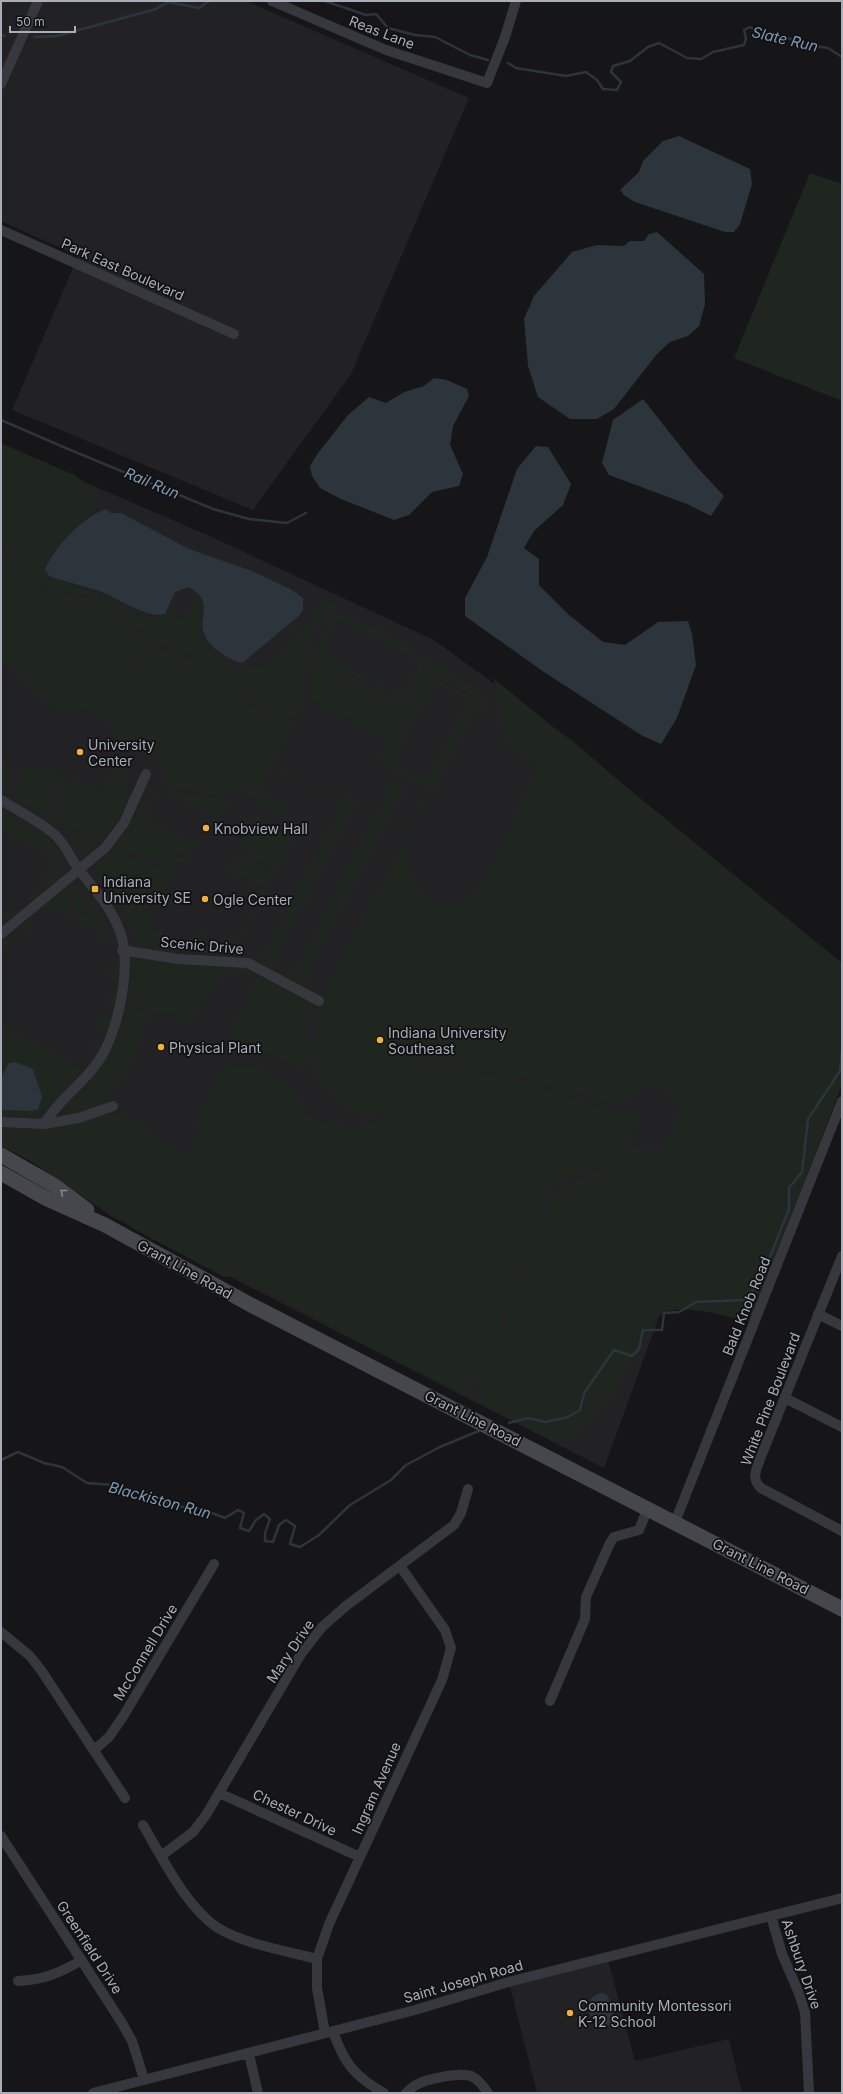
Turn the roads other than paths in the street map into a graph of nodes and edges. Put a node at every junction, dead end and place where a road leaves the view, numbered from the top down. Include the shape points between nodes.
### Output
1 (38, 1) edge
2 (272, 1) edge
3 (516, 1) edge
4 (1, 84) edge
5 (1, 230) edge
6 (234, 334) dead end
7 (146, 774) dead end
8 (1, 800) edge
9 (78, 870) junction
10 (1, 934) edge
11 (122, 950) junction
12 (319, 1001) dead end
13 (842, 1101) edge
14 (113, 1106) dead end
15 (1, 1122) edge
16 (44, 1124) junction
17 (1, 1155) edge
18 (1, 1173) edge
19 (105, 1225) junction
20 (842, 1256) edge
21 (818, 1314) junction
22 (842, 1326) edge
23 (785, 1398) junction
24 (842, 1427) edge
25 (468, 1489) dead end
26 (648, 1508) junction
27 (675, 1522) junction
28 (842, 1531) edge
29 (214, 1564) dead end
30 (400, 1566) junction
31 (842, 1608) edge
32 (1, 1632) edge
33 (550, 1701) dead end
34 (94, 1750) junction
35 (219, 1793) junction
36 (125, 1798) dead end
37 (143, 1825) dead end
38 (1, 1836) edge
39 (161, 1856) junction
40 (360, 1857) junction
41 (842, 1898) edge
42 (771, 1916) junction
43 (317, 1959) junction
44 (82, 1960) junction
45 (18, 1981) dead end
46 (329, 2032) junction
47 (249, 2054) junction
48 (144, 2079) junction
49 (107, 2091) edge
50 (93, 2093) edge
51 (258, 2093) edge
52 (384, 2093) edge
53 (406, 2093) edge
54 (488, 2093) edge
55 (809, 2093) edge

1 - 4 street
2 - 3 street, Reas Lane via 366,42 487,83
5 - 6 street, Park East Boulevard
7 - 9 street via 130,814 118,833 105,848
8 - 9 street via 53,833 69,851
9 - 10 street
9 - 11 street via 95,889 112,916 122,938
11 - 12 street, Scenic Drive via 178,959 248,963
11 - 16 street via 123,984 111,1036 98,1062 62,1100
13 - 27 street, Bald Knob Road
14 - 16 street via 79,1118
15 - 16 street
19 -> 17 main road, Grant Line Road via 55,1186
18 - 19 main road, Grant Line Road via 47,1199
19 - 26 main road, Grant Line Road via 258,1308
20 - 21 street, White Pine Boulevard
21 - 22 street
21 - 23 street, White Pine Boulevard
23 - 24 street
23 - 28 street, White Pine Boulevard via 755,1473 756,1484
25 - 30 street, Mary Drive via 461,1513 454,1525
26 - 27 main road, Grant Line Road
26 - 33 street via 639,1530 614,1537 610,1543 586,1597 585,1619
27 - 31 main road, Grant Line Road
29 - 34 street, McConnell Drive via 124,1716 109,1737
30 - 35 street, Mary Drive via 322,1627 301,1654
30 - 40 street, Ingram Avenue via 445,1630 451,1648 442,1680
32 - 34 street via 30,1656 42,1670
34 - 36 street
35 - 39 street, Mary Drive via 193,1832
35 - 40 street, Chester Drive
37 - 39 street
38 - 44 street, Greenfield Drive
39 - 43 street via 197,1908 217,1927 242,1939
40 - 43 street, Ingram Avenue via 328,1924
41 - 42 street, Saint Joseph Road
42 - 46 street, Saint Joseph Road via 512,1981
42 - 55 street, Ashbury Drive via 782,1954 805,2012
43 - 46 street, Ingram Avenue via 317,1988
44 - 45 street via 48,1978
44 - 48 street, Greenfield Drive via 132,2041
46 - 47 street, Saint Joseph Road
46 - 52 street, Ingram Avenue via 352,2069
47 - 48 street, Saint Joseph Road
47 - 51 street
48 - 49 street, Saint Joseph Road
49 - 50 street, Saint Joseph Road
53 - 54 street via 417,2085 435,2078 464,2075 473,2077

